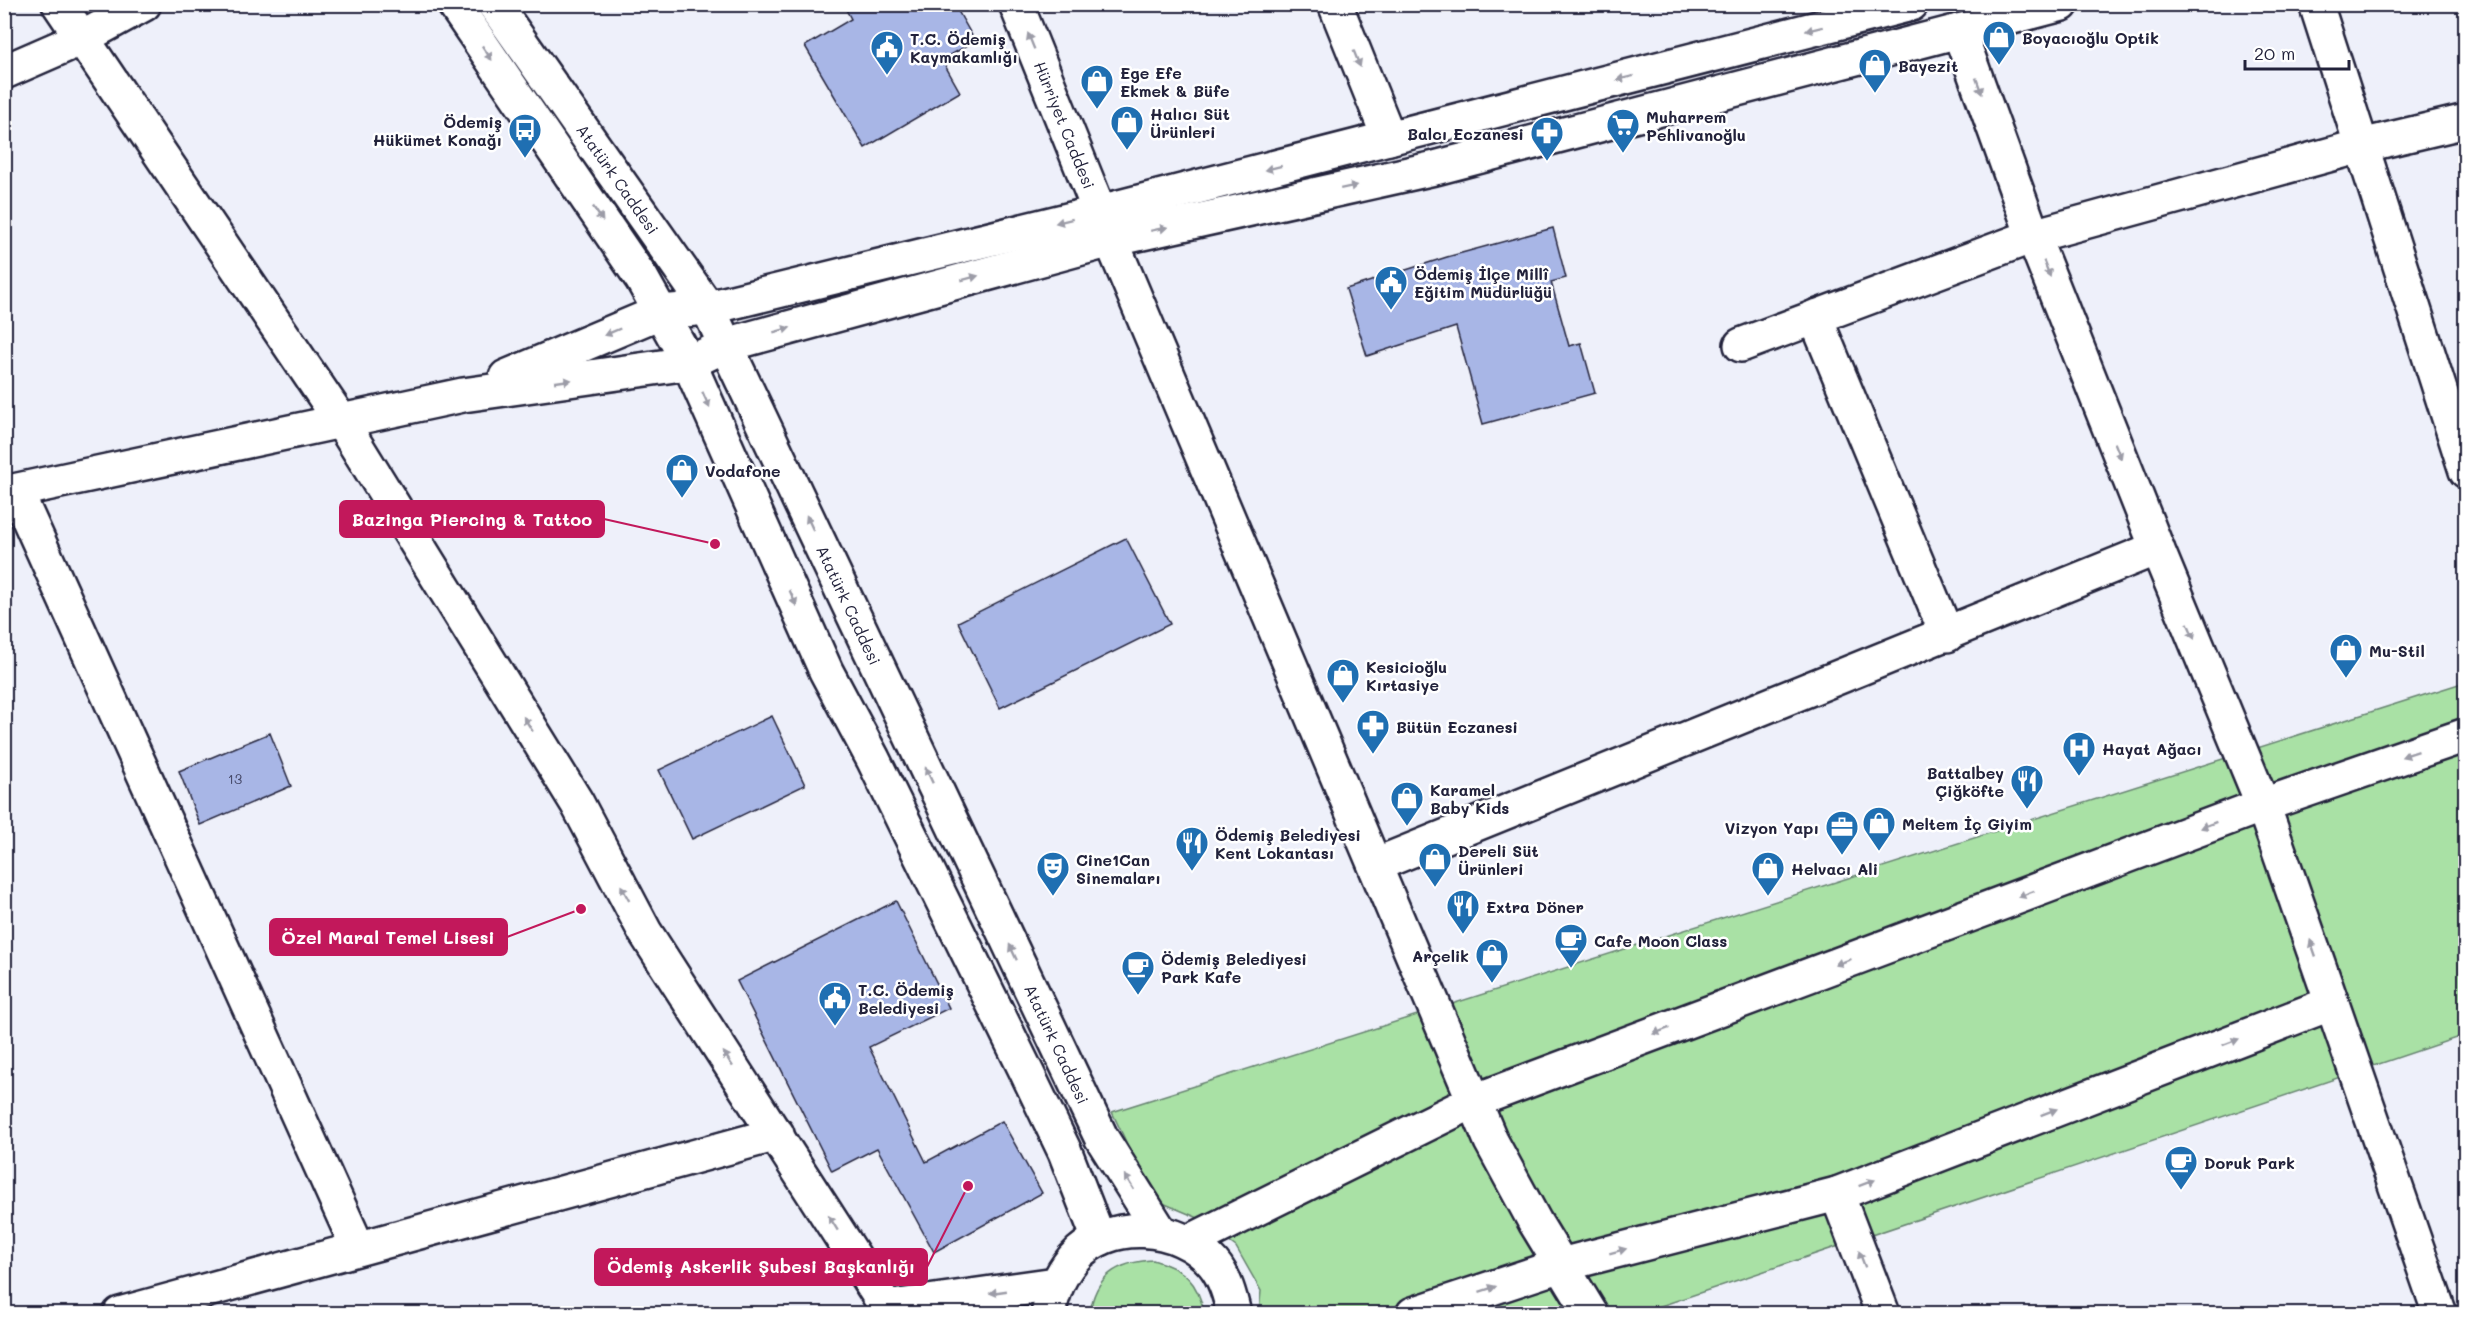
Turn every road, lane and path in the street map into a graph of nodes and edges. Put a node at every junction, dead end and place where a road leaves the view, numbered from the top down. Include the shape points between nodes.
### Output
1 (59, 4) edge
2 (144, 4) edge
3 (454, 4) edge
4 (495, 4) edge
5 (1016, 4) edge
6 (1335, 4) edge
7 (1911, 4) edge
8 (2062, 4) edge
9 (2316, 4) edge
10 (1959, 31) junction
11 (82, 38) junction
12 (4, 72) edge
13 (2466, 121) edge
14 (1389, 138) junction
15 (2361, 146) junction
16 (1106, 226) junction
17 (2033, 236) junction
18 (708, 308) junction
19 (660, 312) junction
20 (1815, 317) junction
21 (726, 345) junction
22 (1741, 345) dead end
23 (689, 363) junction
24 (463, 395) junction
25 (341, 421) junction
26 (2466, 471) edge
27 (10, 492) edge
28 (2157, 548) junction
29 (1947, 635) junction
30 (2466, 735) edge
31 (2263, 805) junction
32 (1375, 865) junction
33 (2332, 1003) junction
34 (1474, 1101) junction
35 (777, 1134) junction
36 (1837, 1194) junction
37 (1175, 1237) junction
38 (1099, 1239) junction
39 (358, 1248) junction
40 (1561, 1265) junction
41 (1052, 1299) edge
42 (894, 1312) edge
43 (120, 1314) edge
44 (1234, 1314) edge
45 (1413, 1314) edge
46 (1591, 1314) edge
47 (1882, 1314) edge
48 (2440, 1314) edge

1 - 11 street
2 - 11 street
3 -> 19 street via 642,279
4 - 18 street, Atatürk Caddesi
16 -> 5 street, Hürriyet Caddesi
6 -> 14 street
7 -> 14 street
8 - 10 street
9 - 15 street
16 -> 10 street via 1435,168
10 -> 17 street
11 - 12 street
11 - 25 street
13 - 15 street
14 -> 16 street
15 - 17 street
15 - 26 street
16 -> 18 street
21 -> 16 street
16 - 32 street, Hürriyet Caddesi
17 - 20 street
17 -> 28 street
18 - 19 street
18 - 21 street, Atatürk Caddesi
19 - 23 street
19 -> 24 street
20 - 22 street
20 - 29 street
21 - 23 street
37 -> 21 street, Atatürk Caddesi via 1101,1137
24 -> 23 street
23 -> 38 street via 826,671 1028,1073
24 - 25 street
25 - 27 street
35 -> 25 street via 645,932 577,803
27 - 39 street
28 - 29 street
28 -> 31 street
29 - 32 street
30 -> 31 street
33 -> 31 street
31 -> 34 street
32 - 34 street, Hürriyet Caddesi
36 -> 33 street
33 - 48 street
34 - 37 street
34 - 40 street, Hürriyet Caddesi via 1491,1141
35 - 39 street
42 -> 35 street
40 -> 36 street
47 -> 36 street
37 - 38 street via 1129,1230
37 - 44 street, Atatürk Caddesi via 1213,1263 1229,1290
38 - 41 street via 1074,1258
39 - 43 street
45 -> 40 street
40 - 46 street, Hürriyet Caddesi
41 -> 42 street

